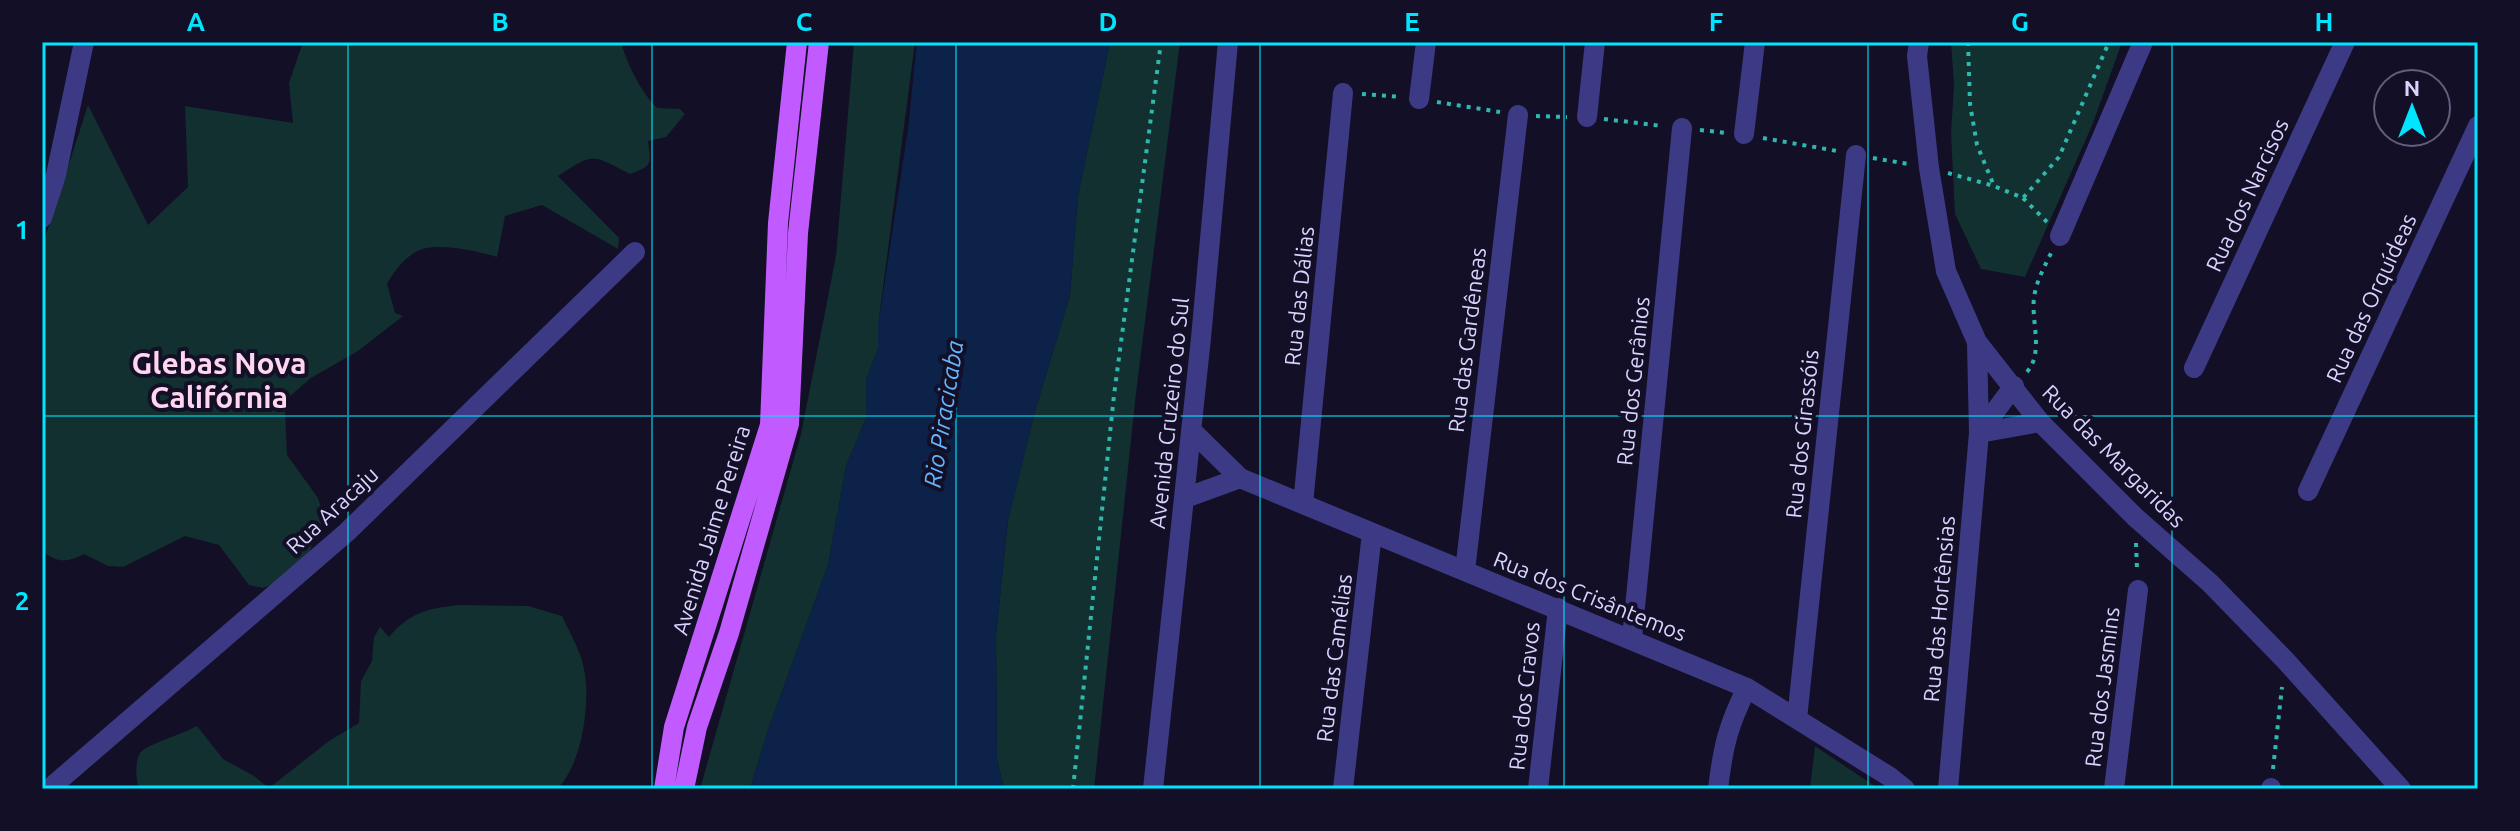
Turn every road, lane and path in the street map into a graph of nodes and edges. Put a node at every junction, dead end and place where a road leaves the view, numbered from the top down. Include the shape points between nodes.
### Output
1 (84, 42) edge
2 (797, 42) edge
3 (819, 42) edge
4 (1161, 42) edge
5 (1228, 42) edge
6 (1426, 42) edge
7 (1595, 42) edge
8 (1755, 42) edge
9 (1919, 42) edge
10 (1968, 42) edge
11 (2109, 42) edge
12 (2143, 42) edge
13 (2345, 42) edge
14 (1343, 93) dead end
15 (1419, 99) dead end
16 (1518, 115) dead end
17 (1587, 117) dead end
18 (2478, 126) edge
19 (1682, 128) dead end
20 (1744, 134) dead end
21 (42, 152) edge
22 (1856, 155) dead end
23 (56, 175) junction
24 (2023, 198) junction
25 (42, 218) edge
26 (2060, 236) junction
27 (635, 252) dead end
28 (1977, 342) junction
29 (2194, 368) dead end
30 (2014, 386) junction
31 (2040, 422) junction
32 (1192, 431) junction
33 (1979, 433) junction
34 (1240, 478) junction
35 (2308, 491) dead end
36 (1185, 498) junction
37 (1303, 504) junction
38 (2135, 517) junction
39 (1372, 533) junction
40 (1465, 571) junction
41 (2138, 590) joint
42 (1558, 608) junction
43 (1632, 638) junction
44 (2285, 660) junction
45 (1747, 688) junction
46 (1797, 719) junction
47 (2271, 788) edge
48 (49, 789) edge
49 (664, 789) edge
50 (684, 789) edge
51 (1073, 789) edge
52 (1153, 789) edge
53 (1343, 789) edge
54 (1538, 789) edge
55 (1718, 789) edge
56 (1905, 789) edge
57 (1948, 789) edge
58 (2114, 789) edge
59 (2401, 789) edge

1 - 23 street
2 - 49 main road, Avenida Jaime Pereira via 778,223 770,425 674,727
3 - 50 main road, Avenida Jaime Pereira via 798,233 789,424 697,727
4 - 51 path via 1114,395
5 - 32 street, Avenida Cruzeiro do Sul
6 - 15 street
7 - 17 street
8 - 20 street
9 - 28 street, Rua das Margaridas via 1929,168 1946,271
10 - 24 path via 1977,145 1994,186
11 - 24 path via 2059,157
12 - 26 street
13 - 29 street, Rua dos Narcisos
14 - 37 street, Rua das Dálias
16 - 40 street, Rua das Gardêneas
18 - 35 street, Rua das Orquídeas
19 - 43 street, Rua dos Gerânios
21 - 23 street
22 - 46 street, Rua dos Girassóis
23 - 25 street
24 - 26 path
26 - 30 path via 2034,297 2033,365
27 - 48 street, Rua Aracaju via 347,532
28 - 30 street, Rua das Margaridas
28 - 33 street, Rua das Hortênsias
30 - 31 street, Rua das Margaridas
30 - 33 street
31 - 33 street
31 - 38 street, Rua das Margaridas
32 - 34 street, Rua dos Crisântemos
32 - 36 street, Avenida Cruzeiro do Sul
33 - 57 street, Rua das Hortênsias
34 - 36 street
34 - 37 street, Rua dos Crisântemos
36 - 52 street, Avenida Cruzeiro do Sul
37 - 39 street, Rua dos Crisântemos
38 - 41 path
38 - 44 street, Rua das Margaridas
39 - 40 street, Rua dos Crisântemos
39 - 53 street, Rua das Camélias
40 - 42 street, Rua dos Crisântemos
41 - 58 street, Rua dos Jasmins
42 - 43 street, Rua dos Crisântemos
42 - 54 street, Rua dos Cravos
43 - 45 street, Rua dos Crisântemos
44 - 47 path
44 - 59 street, Rua das Margaridas
45 - 46 street, Rua dos Crisântemos
45 - 55 street via 1724,740
46 - 56 street, Rua dos Crisântemos

